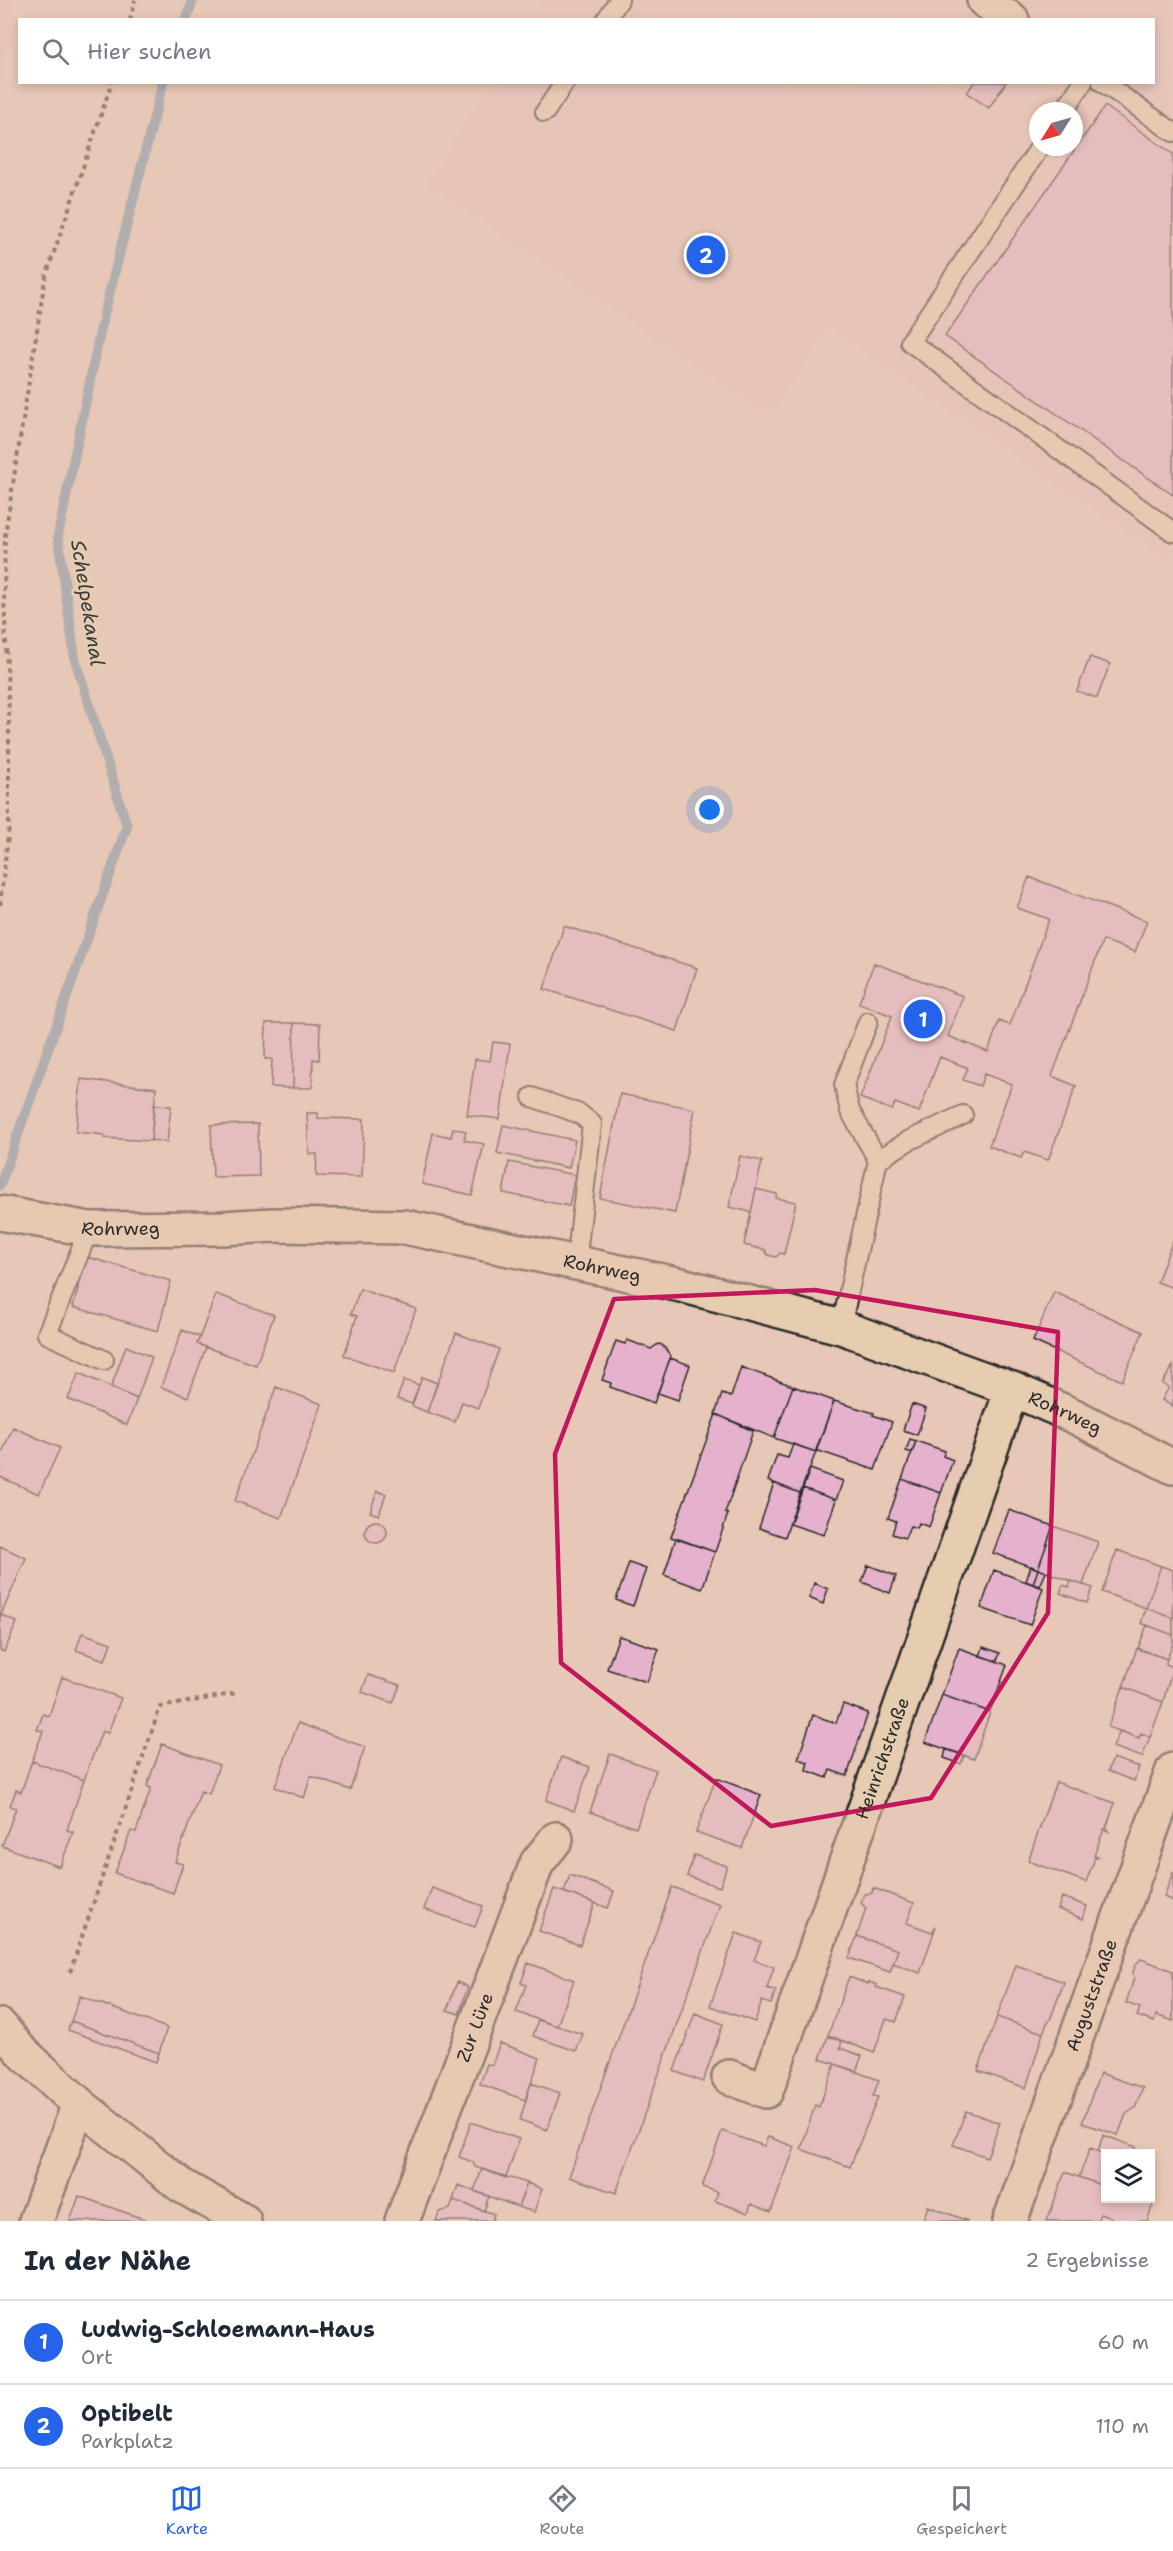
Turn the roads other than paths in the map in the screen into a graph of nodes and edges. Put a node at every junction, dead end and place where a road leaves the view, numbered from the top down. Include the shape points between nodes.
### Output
1 (619, 0) edge
2 (984, 0) edge
3 (607, 18) edge
4 (1009, 18) edge
5 (563, 84) edge
6 (1082, 84) edge
7 (1105, 84) edge
8 (1070, 102) edge
9 (545, 112) dead end
10 (1173, 132) edge
11 (1034, 156) edge
12 (1173, 532) edge
13 (868, 1022) dead end
14 (532, 1097) dead end
15 (963, 1115) dead end
16 (878, 1160) junction
17 (3, 1213) edge
18 (89, 1229) junction
19 (576, 1264) junction
20 (841, 1328) junction
21 (104, 1360) dead end
22 (1012, 1389) junction
23 (1173, 1467) edge
24 (1173, 1770) edge
25 (556, 1839) dead end
26 (0, 2026) edge
27 (729, 2077) dead end
28 (79, 2104) junction
29 (36, 2221) edge
30 (244, 2221) edge
31 (402, 2221) edge
32 (1010, 2221) edge

1 - 3 lane
2 - 4 street
5 - 9 lane
6 - 8 lane
7 - 10 lane
11 - 12 lane via 910,342
13 - 16 lane via 844,1085 850,1111
14 - 19 lane via 580,1114 592,1124
15 - 16 lane
16 - 20 lane
17 - 18 street, Rohrweg
18 - 19 street, Rohrweg via 405,1227
18 - 21 lane via 46,1334
19 - 20 street, Rohrweg via 681,1285
20 - 22 street, Rohrweg
22 - 23 street, Rohrweg
22 - 27 street, Heinrichstraße via 765,2091
24 - 32 street, Auguststraße
25 - 31 street, Zur Lüre via 537,1863
26 - 28 street
28 - 29 street
28 - 30 street via 182,2186

